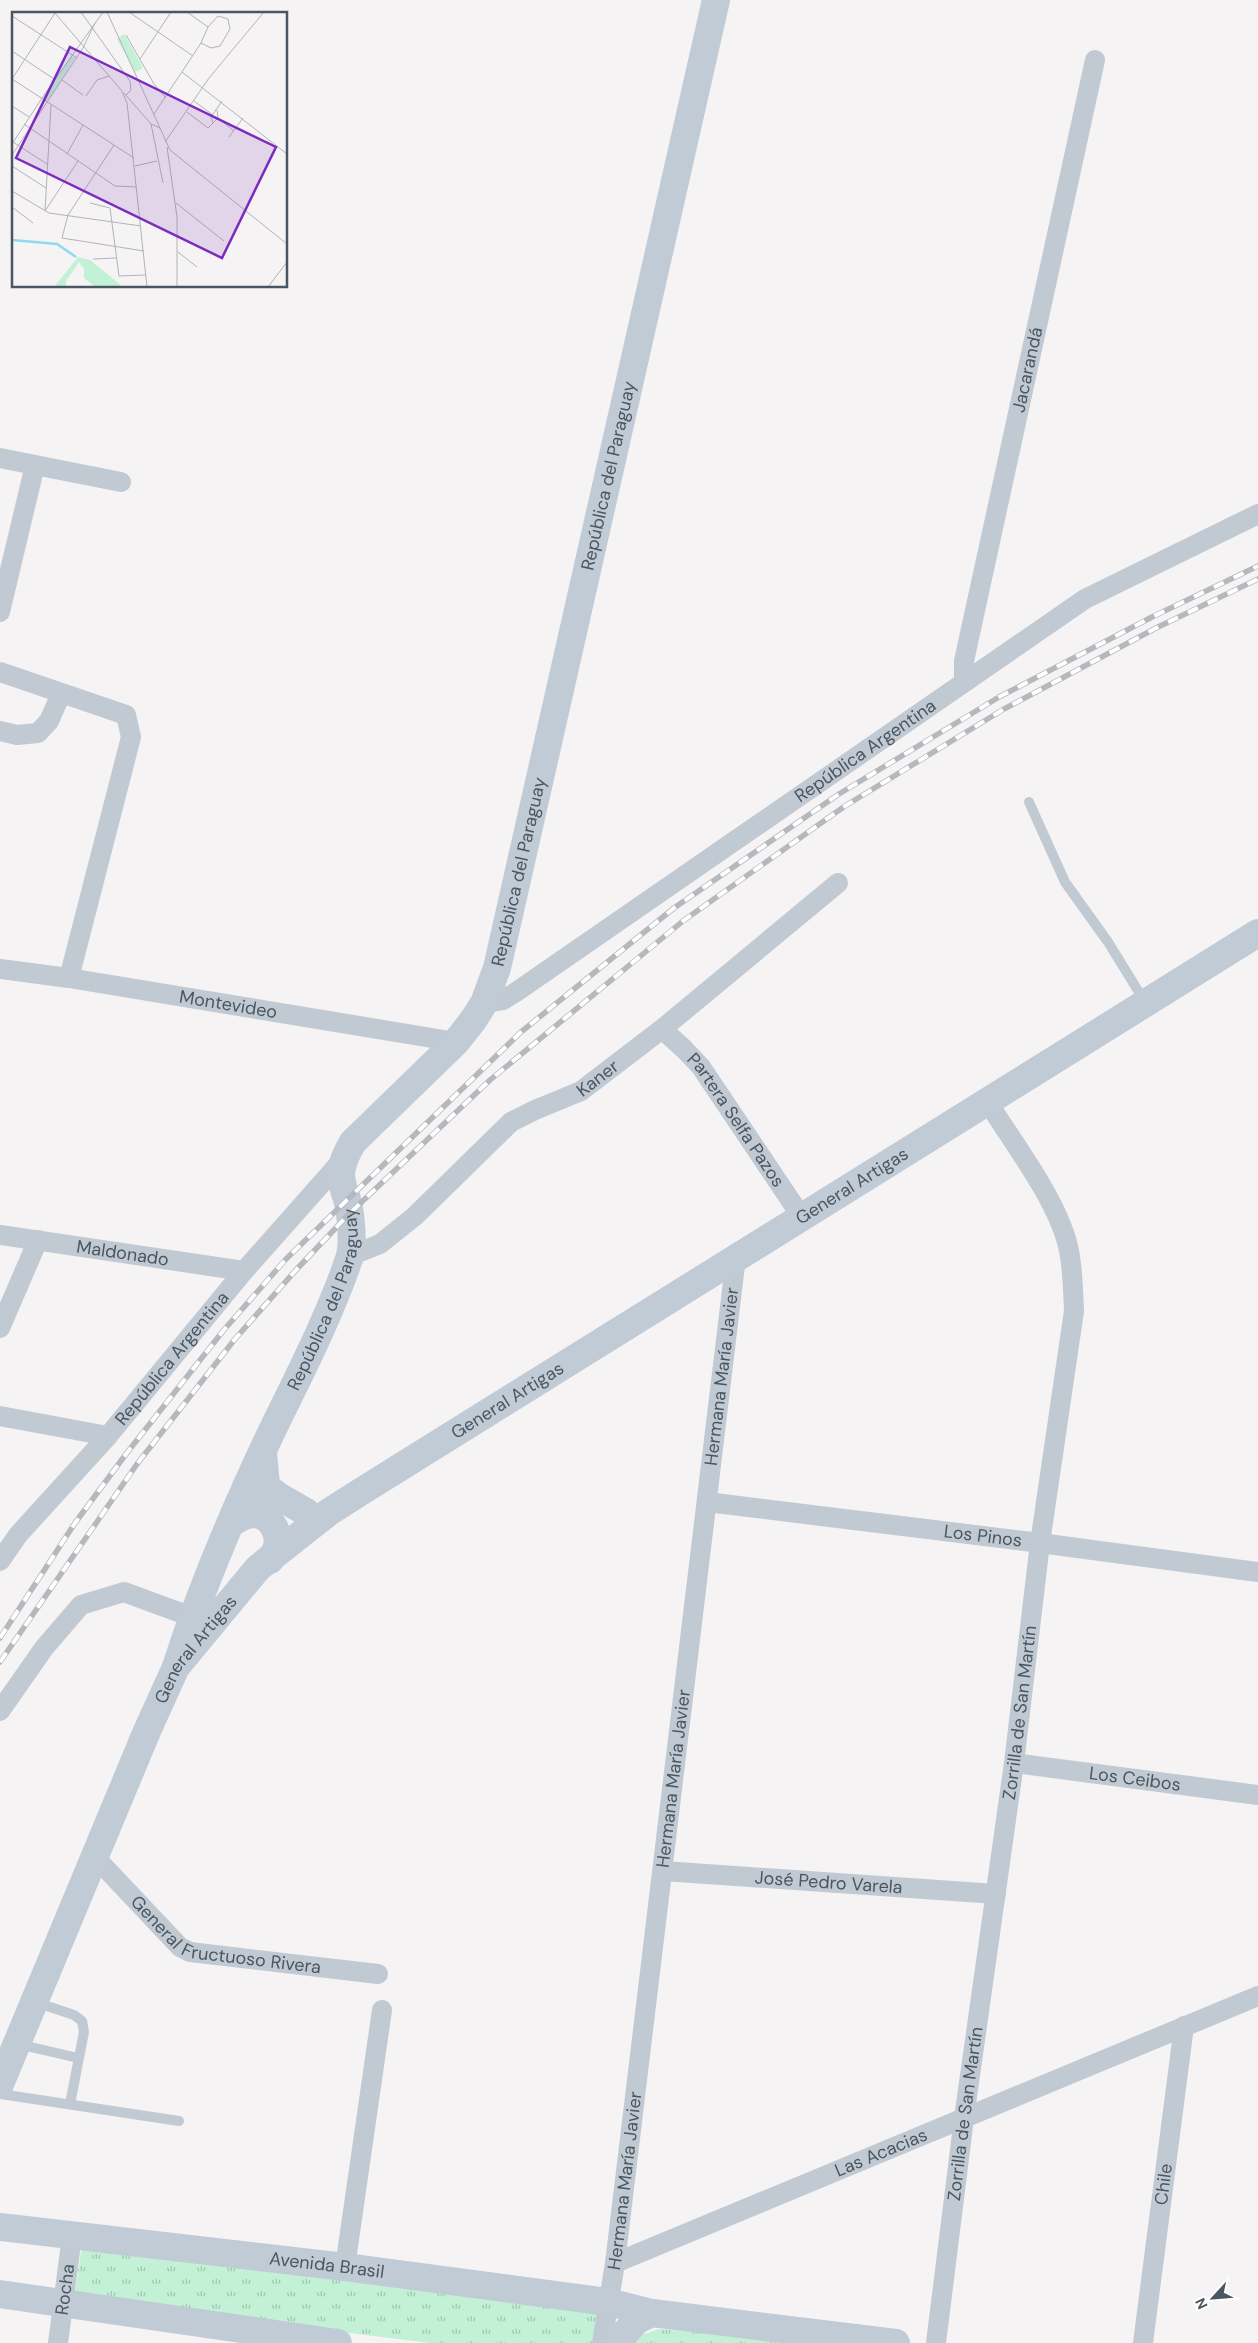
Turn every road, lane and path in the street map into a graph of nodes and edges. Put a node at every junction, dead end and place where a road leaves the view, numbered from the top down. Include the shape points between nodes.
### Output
1 (716, 0) edge
2 (1095, 60) dead end
3 (0, 458) edge
4 (35, 465) junction
5 (121, 482) dead end
6 (1258, 514) edge
7 (0, 612) edge
8 (0, 672) edge
9 (964, 681) junction
10 (61, 694) junction
11 (0, 731) edge
12 (1029, 802) dead end
13 (838, 883) dead end
14 (1258, 933) edge
15 (0, 969) edge
16 (69, 978) junction
17 (484, 1003) junction
18 (1145, 1003) junction
19 (662, 1030) junction
20 (456, 1042) junction
21 (987, 1102) junction
22 (345, 1157) junction
23 (801, 1216) junction
24 (0, 1235) edge
25 (38, 1240) junction
26 (350, 1256) junction
27 (736, 1257) junction
28 (244, 1271) junction
29 (0, 1328) edge
30 (0, 1416) edge
31 (108, 1436) junction
32 (262, 1451) junction
33 (266, 1486) junction
34 (707, 1502) junction
35 (318, 1512) junction
36 (269, 1520) junction
37 (227, 1530) junction
38 (1040, 1542) junction
39 (0, 1560) edge
40 (264, 1564) junction
41 (1258, 1572) edge
42 (192, 1617) junction
43 (176, 1667) junction
44 (0, 1711) edge
45 (1014, 1763) junction
46 (1258, 1794) edge
47 (95, 1857) junction
48 (663, 1872) junction
49 (996, 1894) junction
50 (378, 1974) dead end
51 (1258, 1996) edge
52 (34, 2002) junction
53 (382, 2010) dead end
54 (1184, 2026) junction
55 (17, 2044) junction
56 (78, 2058) junction
57 (0, 2084) edge
58 (0, 2094) edge
59 (70, 2104) junction
60 (964, 2118) junction
61 (179, 2121) dead end
62 (0, 2228) edge
63 (72, 2236) junction
64 (615, 2263) junction
65 (345, 2267) junction
66 (0, 2294) edge
67 (608, 2302) junction
68 (63, 2304) junction
69 (652, 2314) junction
70 (58, 2343) edge
71 (338, 2343) edge
72 (602, 2343) edge
73 (616, 2343) edge
74 (896, 2343) edge
75 (936, 2343) edge
76 (1144, 2343) edge

1 - 17 street, República del Paraguay via 504,944
2 - 9 street, Jacarandá via 964,661
3 - 4 street
4 - 5 street
4 - 7 street
6 - 9 street, República Argentina via 1085,598
8 - 10 street
9 - 17 street, República Argentina via 516,992 503,1000
10 - 11 street via 49,721 38,733 17,735
10 - 16 street via 126,715 131,737
12 - 18 lane via 1065,882 1108,942
13 - 19 street, Kaner
14 - 18 street, General Artigas
15 - 16 street, Montevideo
16 - 20 street, Montevideo
17 - 20 street, República del Paraguay
18 - 21 street, General Artigas
19 - 23 street, Partera Selfa Pazos via 701,1067
19 - 26 street, Kaner via 581,1091 511,1122 415,1216 380,1244
20 - 22 street, República del Paraguay via 353,1142
21 - 23 street, General Artigas
21 - 38 street, Zorrilla de San Martín via 1057,1217 1068,1246 1072,1275 1074,1311
22 - 26 street, República del Paraguay via 341,1174 352,1238
22 - 28 street, República Argentina
23 - 27 street, General Artigas
24 - 25 street, Maldonado
25 - 28 street, Maldonado
25 - 29 street
26 - 32 street, República del Paraguay via 320,1332
27 - 34 street, Hermana María Javier
27 - 35 street, General Artigas
28 - 31 street, República Argentina
30 - 31 street
31 - 39 street, República Argentina via 18,1535
32 - 33 street
32 - 37 street, República del Paraguay
33 - 35 street via 278,1496
33 - 36 street
34 - 38 street, Los Pinos
34 - 48 street, Hermana María Javier
35 - 36 street
35 - 40 street, General Artigas
36 - 37 street via 252,1514 242,1517
36 - 40 street via 277,1535 276,1550
37 - 40 street via 226,1550 233,1561 245,1567
37 - 42 street, República del Paraguay
38 - 41 street, Los Pinos
38 - 45 street, Zorrilla de San Martín
40 - 43 street, General Artigas
42 - 43 street, República del Paraguay
42 - 44 street via 124,1592 81,1605 44,1648
43 - 47 street, General Artigas
45 - 46 street, Los Ceibos
45 - 49 street, Zorrilla de San Martín
47 - 50 street, General Fructuoso Rivera via 180,1947 190,1952
47 - 52 street, General Artigas
48 - 49 street, José Pedro Varela
48 - 64 street, Hermana María Javier
49 - 60 street, Zorrilla de San Martín
51 - 54 street, Las Acacias
52 - 55 street, General Artigas
52 - 56 lane via 74,2014 82,2021 84,2032
53 - 65 street
54 - 60 street, Las Acacias
54 - 76 street, Chile
55 - 56 lane
55 - 57 street, General Artigas
56 - 59 lane
58 - 59 lane
59 - 61 lane
60 - 64 street, Las Acacias
60 - 75 street, Zorrilla de San Martín
62 - 63 street, Avenida Brasil
63 - 65 street, Avenida Brasil
63 - 68 street, Rocha
64 - 67 street, Hermana María Javier
65 - 67 street, Avenida Brasil
66 - 68 street
67 - 69 street, Avenida Brasil
67 - 72 street, Hermana María Javier
68 - 70 street, Rocha
68 - 71 street
69 - 73 street via 636,2320
69 - 74 street, Avenida Brasil

